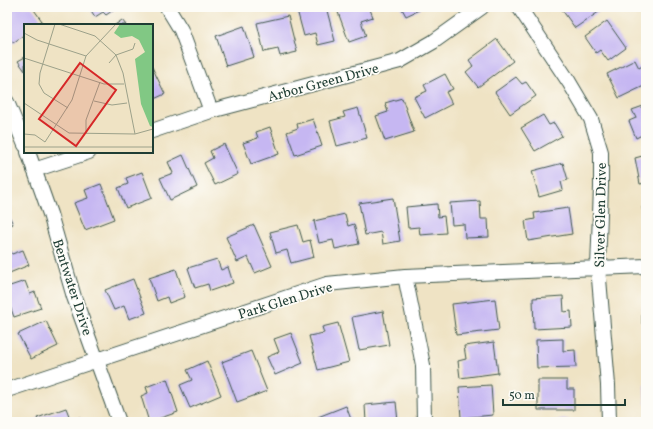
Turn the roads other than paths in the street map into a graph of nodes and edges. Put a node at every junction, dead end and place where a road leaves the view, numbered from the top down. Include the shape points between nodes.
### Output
1 (167, 7) edge
2 (482, 7) edge
3 (519, 7) edge
4 (7, 102) edge
5 (211, 112) junction
6 (153, 131) edge
7 (24, 142) edge
8 (28, 153) edge
9 (86, 153) edge
10 (34, 170) junction
11 (646, 266) edge
12 (598, 268) junction
13 (405, 276) junction
14 (98, 361) junction
15 (7, 390) edge
16 (120, 422) edge
17 (424, 422) edge
18 (609, 422) edge

1 - 5 street via 181,30
2 - 5 street, Arbor Green Drive via 433,42 400,61
3 - 12 street, Silver Glen Drive via 591,119 601,152
4 - 7 street
5 - 6 street, Arbor Green Drive
8 - 10 street, Bentwater Drive
9 - 10 street
10 - 14 street, Bentwater Drive via 50,214 74,297
11 - 12 street, Park Glen Drive
12 - 13 street, Park Glen Drive
12 - 18 street, Silver Glen Drive
13 - 14 street, Park Glen Drive via 328,284
13 - 17 street via 423,365
14 - 15 street, Park Glen Drive
14 - 16 street, Bentwater Drive

